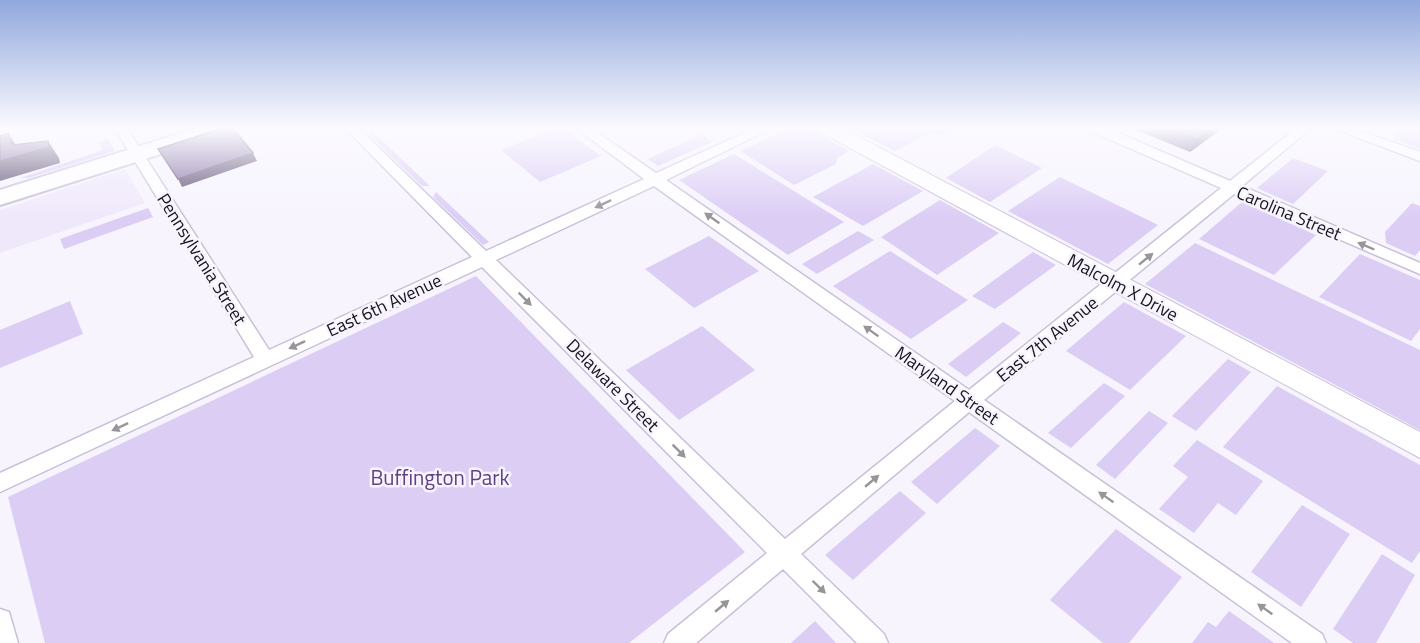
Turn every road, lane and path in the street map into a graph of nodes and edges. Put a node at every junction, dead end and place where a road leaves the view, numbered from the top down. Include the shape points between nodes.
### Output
1 (130, 157) edge
2 (137, 157) edge
3 (381, 157) edge
4 (624, 157) edge
5 (703, 157) edge
6 (882, 157) edge
7 (1161, 157) edge
8 (1270, 157) edge
9 (656, 179) junction
10 (1232, 188) junction
11 (0, 198) edge
12 (484, 258) junction
13 (1420, 269) edge
14 (1116, 283) junction
15 (266, 360) junction
16 (970, 401) junction
17 (1420, 446) edge
18 (0, 483) edge
19 (785, 554) junction
20 (0, 621) edge
21 (5, 643) edge
22 (677, 643) edge
23 (875, 643) edge
24 (1313, 643) edge

1 - 11 main road
2 - 15 street, Pennsylvania Street
3 - 12 street, Delaware Street
4 - 9 street, Maryland Street
5 - 9 street, East 6th Avenue
6 - 14 street, Malcolm X Drive
7 - 10 street, Carolina Street
8 - 10 street, East 7th Avenue
9 -> 12 street, East 6th Avenue
16 -> 9 street, Maryland Street
13 -> 10 street, Carolina Street
14 -> 10 street, East 7th Avenue
12 -> 15 street, East 6th Avenue
12 -> 19 street, Delaware Street
14 - 16 street, East 7th Avenue
14 - 17 street, Malcolm X Drive
15 -> 18 street, East 6th Avenue
19 -> 16 street, East 7th Avenue
24 -> 16 street, Maryland Street
22 -> 19 street, East 7th Avenue
19 -> 23 street, Delaware Street
20 - 21 street

